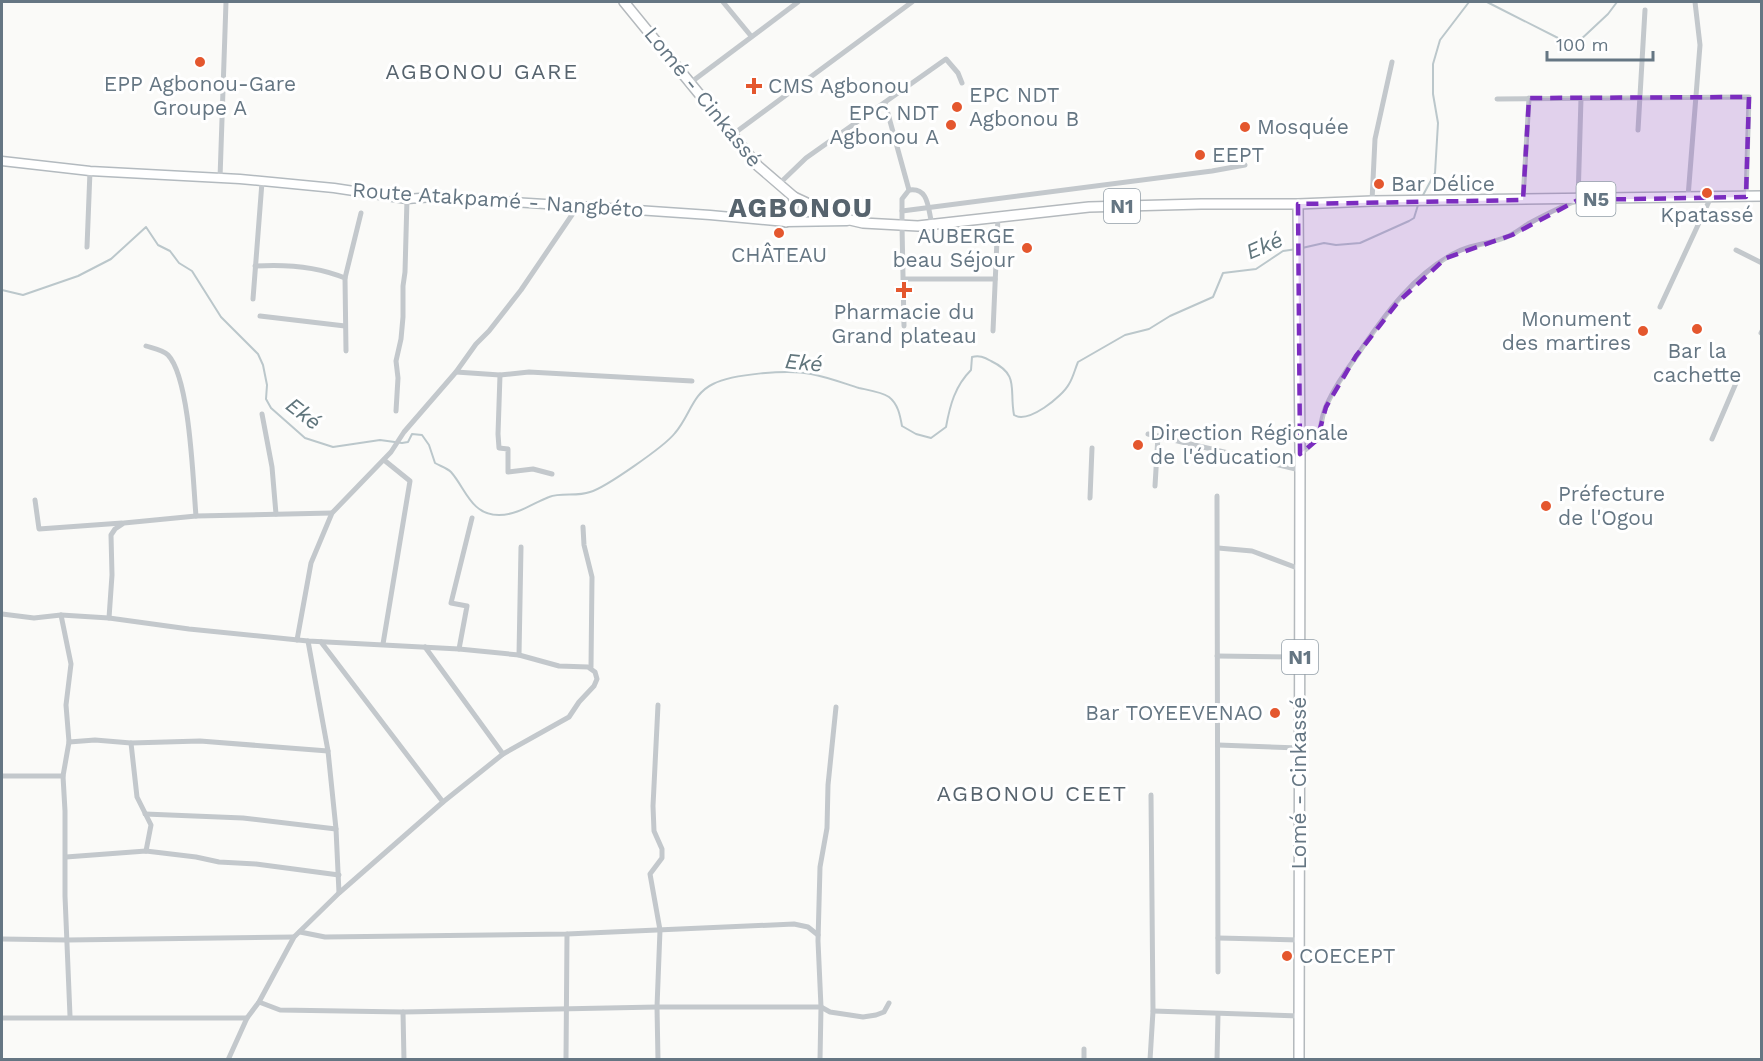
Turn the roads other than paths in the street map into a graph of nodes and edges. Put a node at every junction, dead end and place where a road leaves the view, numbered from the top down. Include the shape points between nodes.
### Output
1 (226, 2) edge
2 (624, 2) edge
3 (723, 2) edge
4 (798, 2) edge
5 (1695, 2) edge
6 (908, 3) edge
7 (1645, 10) dead end
8 (751, 36) junction
9 (1392, 62) dead end
10 (690, 82) junction
11 (962, 83) dead end
12 (1694, 97) junction
13 (1529, 98) junction
14 (1581, 98) junction
15 (1640, 98) junction
16 (1497, 99) dead end
17 (885, 103) junction
18 (1638, 130) dead end
19 (732, 135) junction
20 (2, 162) edge
21 (1245, 165) dead end
22 (90, 171) junction
23 (220, 178) junction
24 (262, 182) junction
25 (782, 187) junction
26 (909, 190) junction
27 (1746, 196) junction
28 (1761, 196) edge
29 (794, 197) junction
30 (1688, 197) junction
31 (1711, 197) junction
32 (407, 198) junction
33 (1523, 200) junction
34 (1578, 200) junction
35 (1372, 201) junction
36 (1298, 204) junction
37 (578, 206) junction
38 (928, 207) junction
39 (361, 213) dead end
40 (998, 217) junction
41 (902, 220) junction
42 (931, 220) junction
43 (852, 221) junction
44 (786, 222) junction
45 (946, 222) junction
46 (87, 247) dead end
47 (1737, 250) dead end
48 (1761, 263) edge
49 (255, 266) junction
50 (345, 278) junction
51 (904, 279) junction
52 (995, 279) junction
53 (253, 299) dead end
54 (1660, 308) dead end
55 (260, 315) dead end
56 (345, 326) junction
57 (904, 327) dead end
58 (993, 331) dead end
59 (146, 346) dead end
60 (346, 351) dead end
61 (456, 372) junction
62 (500, 375) junction
63 (1739, 376) dead end
64 (692, 381) dead end
65 (396, 411) dead end
66 (262, 414) dead end
67 (1148, 434) dead end
68 (1158, 436) junction
69 (1712, 439) dead end
70 (1092, 448) dead end
71 (1300, 454) junction
72 (384, 460) junction
73 (1300, 470) junction
74 (552, 474) dead end
75 (1155, 486) dead end
76 (1217, 496) dead end
77 (1090, 498) dead end
78 (35, 500) dead end
79 (332, 513) junction
80 (276, 514) junction
81 (196, 516) junction
82 (472, 518) dead end
83 (124, 523) junction
84 (583, 527) dead end
85 (521, 547) dead end
86 (1218, 548) junction
87 (1300, 569) junction
88 (2, 614) edge
89 (61, 615) junction
90 (109, 618) junction
91 (297, 640) junction
92 (308, 641) junction
93 (321, 642) junction
94 (383, 644) junction
95 (425, 647) junction
96 (459, 649) junction
97 (519, 655) junction
98 (1217, 656) junction
99 (1300, 657) junction
100 (591, 667) dead end
101 (658, 705) dead end
102 (836, 707) dead end
103 (69, 742) junction
104 (131, 743) junction
105 (1218, 745) junction
106 (1299, 748) junction
107 (328, 751) junction
108 (503, 754) junction
109 (2, 776) edge
110 (63, 776) junction
111 (1151, 795) dead end
112 (443, 802) junction
113 (145, 814) junction
114 (336, 829) junction
115 (146, 851) junction
116 (66, 857) junction
117 (339, 875) junction
118 (339, 893) junction
119 (660, 930) junction
120 (300, 932) junction
121 (567, 934) junction
122 (818, 935) junction
123 (294, 937) junction
124 (1218, 938) junction
125 (2, 939) edge
126 (67, 940) junction
127 (1299, 940) junction
128 (1218, 972) dead end
129 (259, 1002) junction
130 (890, 1003) dead end
131 (657, 1007) junction
132 (821, 1007) junction
133 (565, 1009) junction
134 (1153, 1011) junction
135 (404, 1012) junction
136 (1218, 1014) junction
137 (70, 1016) junction
138 (1299, 1016) junction
139 (2, 1018) edge
140 (247, 1018) junction
141 (1084, 1049) dead end
142 (228, 1059) edge
143 (404, 1059) edge
144 (566, 1059) edge
145 (658, 1059) edge
146 (820, 1059) edge
147 (1084, 1059) edge
148 (1150, 1059) edge
149 (1217, 1059) edge
150 (1299, 1059) edge

1 - 23 street
2 - 10 main road, Lomé - Cinkassé / N1
3 - 8 street
4 - 8 street
5 - 12 street via 1700,45
6 - 19 street
7 - 15 street
8 - 10 street
9 - 35 street via 1375,139
10 - 19 main road, Lomé - Cinkassé / N1
11 - 17 street via 946,59
12 - 15 street
12 - 27 street via 1749,96
12 - 30 street
13 - 14 street
13 - 16 street
13 - 33 street
14 - 15 street
14 - 34 street
15 - 18 street
17 - 25 street via 806,158
17 - 26 street
19 - 25 main road, Lomé - Cinkassé / N1
20 - 22 main road, Route Atakpamé - Nangbéto
21 - 38 street
22 - 23 main road, Route Atakpamé - Nangbéto
22 - 46 street
23 - 24 main road, Route Atakpamé - Nangbéto
24 - 32 main road, Route Atakpamé - Nangbéto
24 - 49 street
25 - 29 main road, Lomé - Cinkassé / N1
25 - 41 main road, Lomé - Cinkassé / N1 via 842,213 874,220
26 - 38 street via 923,192
26 - 41 street via 902,199
27 - 28 main road, N5
27 - 31 main road, N5
29 - 43 main road, Lomé - Cinkassé / N1
29 - 44 main road
30 - 31 main road, N5
30 - 34 main road, N5
31 - 54 street
32 - 37 main road, Route Atakpamé - Nangbéto
32 - 65 street
33 - 34 main road, N5
33 - 35 main road, N5
34 - 71 street via 1512,235 1460,251 1420,278 1335,387 1317,440
35 - 36 main road, N5
36 - 40 main road, N1 via 1121,206
36 - 71 main road, Lomé - Cinkassé / N1
37 - 44 main road, Route Atakpamé - Nangbéto
37 - 61 street via 521,290
38 - 41 street
38 - 42 street
39 - 50 street
40 - 45 main road, N1
40 - 52 street
41 - 42 main road, Lomé - Cinkassé / N1
41 - 43 main road, Lomé - Cinkassé / N1
41 - 45 main road, Lomé - Cinkassé / N1
41 - 51 street
42 - 45 main road, Lomé - Cinkassé / N1
43 - 44 main road, Route Atakpamé - Nangbéto
47 - 48 street
49 - 50 street via 306,267
49 - 53 street
50 - 56 street
51 - 52 street
51 - 57 street
52 - 58 street
55 - 56 street
56 - 60 street
59 - 81 street via 168,356 186,403
61 - 62 street
61 - 72 street
62 - 64 street via 529,372
62 - 74 street via 498,441 499,448 507,449 508,472 533,469
63 - 69 street
66 - 80 street
67 - 68 street
68 - 73 street
68 - 75 street
70 - 77 street
71 - 73 main road, Lomé - Cinkassé / N1
72 - 79 street
72 - 94 street via 410,482
73 - 87 main road, Lomé - Cinkassé / N1
76 - 86 street
78 - 83 street via 39,530
79 - 80 street
79 - 91 street via 311,562
80 - 81 street
81 - 83 street
82 - 96 street via 451,603 467,606
83 - 90 street via 111,535
84 - 100 street via 592,577
85 - 97 street
86 - 87 street via 1252,551
86 - 98 street
87 - 99 main road, Lomé - Cinkassé / N1
88 - 89 street via 34,618
89 - 90 street
89 - 103 street via 71,663 66,705
90 - 91 street
91 - 92 street
92 - 93 street
92 - 107 street
93 - 94 street
93 - 112 street
94 - 95 street
95 - 96 street
95 - 108 street
96 - 97 street
97 - 108 street via 559,666 588,667 597,678 569,717
98 - 99 street
98 - 105 street
99 - 106 main road, Lomé - Cinkassé / N1
101 - 119 street via 653,806 654,831 662,858 650,874
102 - 122 street via 820,867
103 - 104 street
103 - 110 street
104 - 107 street via 200,741
104 - 113 street via 137,797
105 - 106 street
105 - 124 street
106 - 127 main road, Lomé - Cinkassé / N1
107 - 114 street
108 - 112 street
109 - 110 street
110 - 116 street
111 - 134 street
112 - 118 street
113 - 114 street via 243,818
113 - 115 street via 151,825
114 - 117 street
115 - 116 street
115 - 117 street
116 - 126 street
117 - 118 street
118 - 120 street
119 - 121 street
119 - 122 street via 794,924 808,927
119 - 131 street
120 - 121 street via 325,937
120 - 123 street
121 - 133 street
122 - 132 street
123 - 126 street
123 - 129 street
124 - 127 street
124 - 128 street
125 - 126 street
126 - 137 street
127 - 138 main road, Lomé - Cinkassé / N1
129 - 135 street via 280,1010
129 - 140 street
130 - 132 street via 884,1012 863,1017
131 - 132 street
131 - 133 street
131 - 145 street
132 - 146 street
133 - 135 street
133 - 144 street
134 - 136 street
134 - 148 street
135 - 143 street
136 - 138 street
136 - 149 street
137 - 139 street
137 - 140 street
138 - 150 main road, Lomé - Cinkassé / N1
140 - 142 street
141 - 147 street

